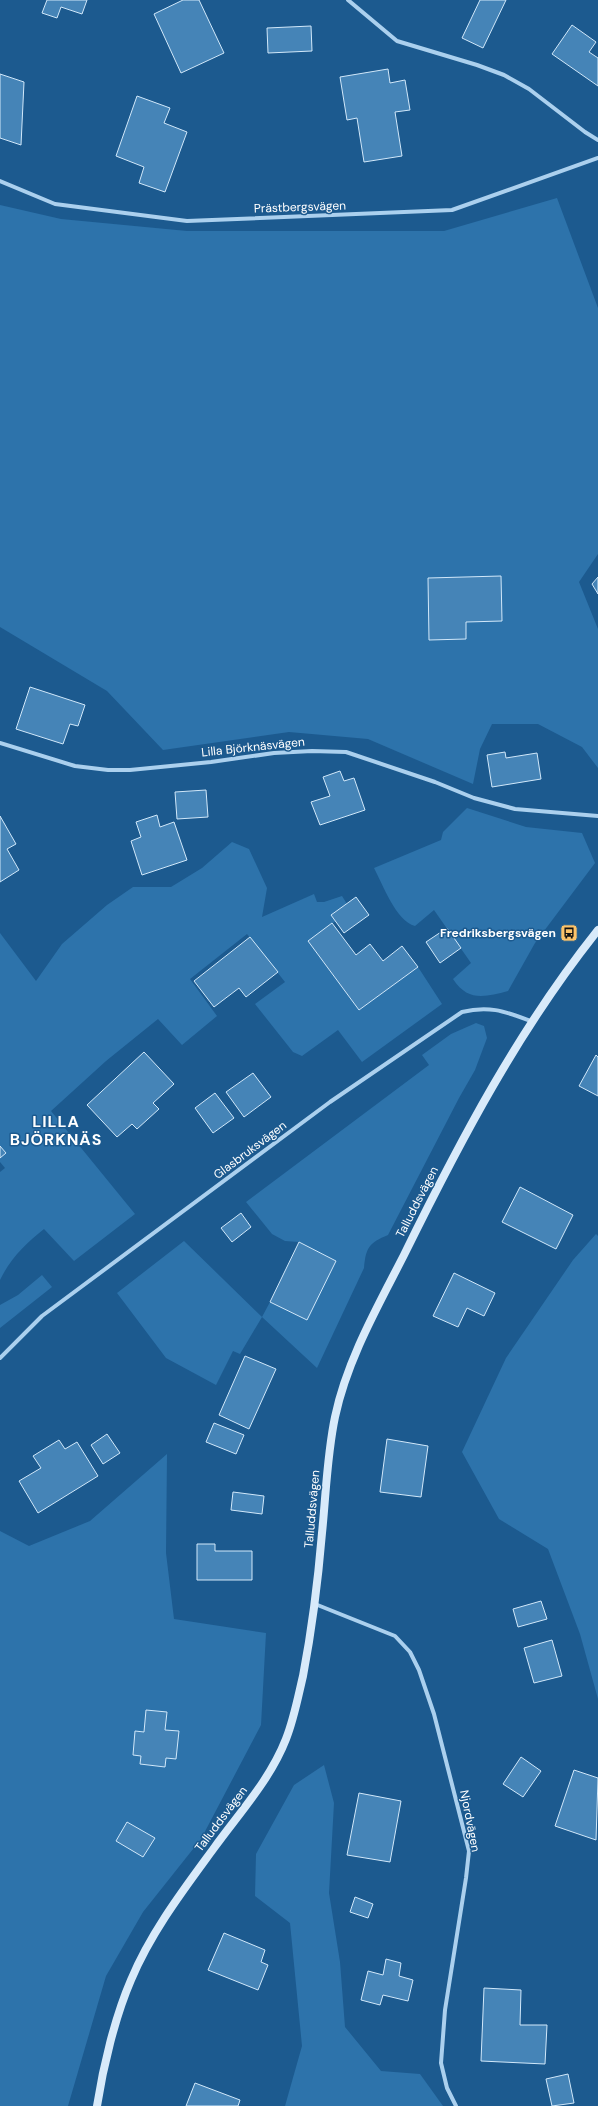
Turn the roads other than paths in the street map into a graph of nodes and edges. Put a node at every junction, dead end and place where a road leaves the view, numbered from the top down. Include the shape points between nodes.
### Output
1 (348, 0) edge
2 (598, 140) edge
3 (598, 158) edge
4 (0, 181) edge
5 (0, 743) edge
6 (598, 816) edge
7 (598, 930) edge
8 (531, 1022) junction
9 (0, 1358) edge
10 (314, 1603) junction
11 (97, 2106) edge
12 (456, 2106) edge

1 - 2 street via 397,41 477,64 504,75 529,88 584,132
3 - 4 street, Prästbergsvägen via 452,210 187,221 55,204
5 - 6 street, Lilla Björknäsvägen via 75,766 108,770 212,762 274,753 346,752 474,798 515,809
7 - 8 street, Talluddsvägen
8 - 9 street, Glasbruksvägen via 495,1009 477,1008 462,1012 330,1102 48,1312
8 - 10 street, Talluddsvägen via 457,1151 372,1318 348,1375 336,1413 330,1448
10 - 11 street, Talluddsvägen via 309,1647 295,1713 277,1760 254,1796 216,1844 174,1905 131,1980 112,2038
10 - 12 street, Njordvägen via 395,1636 410,1652 419,1670 434,1714 469,1851 441,2063 447,2088

